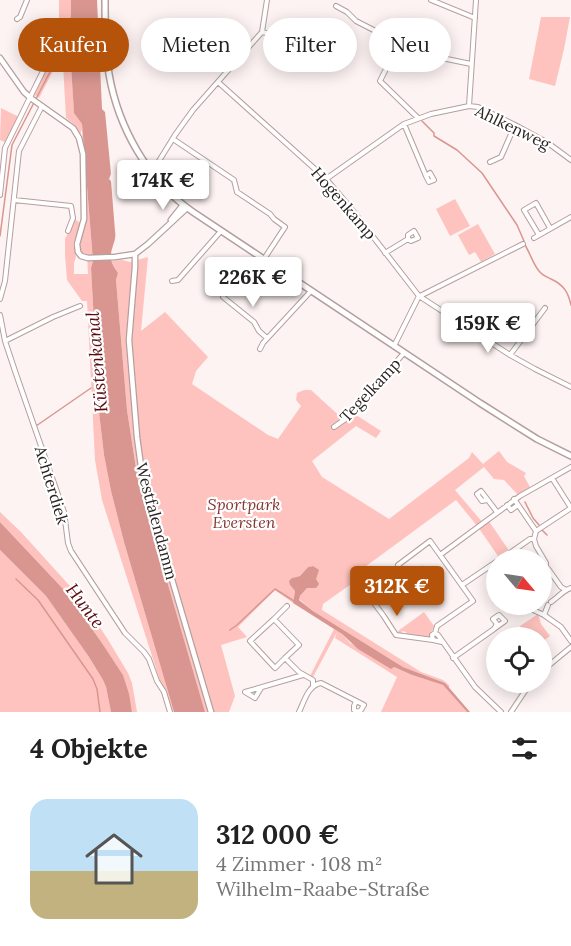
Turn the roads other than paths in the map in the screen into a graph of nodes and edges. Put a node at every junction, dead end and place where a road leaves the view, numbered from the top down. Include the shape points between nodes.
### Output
1 (27, 0) edge
2 (105, 0) edge
3 (267, 0) edge
4 (431, 0) edge
5 (476, 0) edge
6 (336, 6) dead end
7 (475, 18) junction
8 (17, 19) dead end
9 (369, 28) edge
10 (262, 32) joint
11 (0, 58) edge
12 (306, 60) joint
13 (451, 60) edge
14 (471, 64) junction
15 (44, 72) edge
16 (384, 72) edge
17 (218, 82) junction
18 (35, 101) junction
19 (469, 106) junction
20 (418, 118) junction
21 (404, 124) junction
22 (515, 125) junction
23 (173, 139) junction
24 (0, 144) edge
25 (5, 147) junction
26 (571, 160) edge
27 (490, 162) dead end
28 (151, 171) junction
29 (426, 176) dead end
30 (326, 179) junction
31 (0, 195) edge
32 (14, 200) junction
33 (185, 206) junction
34 (571, 217) edge
35 (550, 228) junction
36 (68, 231) dead end
37 (222, 231) junction
38 (408, 238) dead end
39 (523, 243) dead end
40 (385, 253) junction
41 (135, 254) junction
42 (264, 260) junction
43 (172, 281) dead end
44 (1, 289) edge
45 (310, 291) junction
46 (419, 296) junction
47 (223, 297) dead end
48 (0, 299) edge
49 (80, 306) dead end
50 (545, 308) dead end
51 (0, 315) edge
52 (267, 338) junction
53 (5, 341) junction
54 (394, 346) junction
55 (260, 349) dead end
56 (404, 353) junction
57 (510, 355) junction
58 (571, 387) edge
59 (334, 427) dead end
60 (571, 456) edge
61 (571, 467) edge
62 (552, 478) junction
63 (488, 500) dead end
64 (514, 500) junction
65 (507, 505) junction
66 (518, 505) junction
67 (571, 508) edge
68 (497, 512) junction
69 (536, 531) junction
70 (534, 539) junction
71 (516, 549) edge
72 (440, 555) junction
73 (422, 569) dead end
74 (486, 569) edge
75 (407, 580) junction
76 (462, 585) junction
77 (571, 588) edge
78 (364, 590) dead end
79 (566, 590) junction
80 (552, 602) edge
81 (375, 603) junction
82 (287, 606) dead end
83 (544, 615) edge
84 (274, 619) junction
85 (435, 633) junction
86 (486, 635) edge
87 (433, 640) junction
88 (571, 641) edge
89 (441, 642) junction
90 (571, 647) edge
91 (285, 658) junction
92 (453, 658) junction
93 (552, 663) edge
94 (303, 675) junction
95 (314, 686) junction
96 (261, 688) dead end
97 (524, 693) edge
98 (356, 701) dead end
99 (170, 712) edge
100 (211, 712) edge
101 (299, 712) edge
102 (501, 712) edge
103 (511, 712) edge

1 - 8 street
2 - 28 main road via 108,62 115,99 130,138
3 - 10 street
4 - 7 street
5 - 7 street
6 - 9 street
7 - 14 street
10 - 17 street
11 - 18 street
12 - 12 street via 316,69 332,52 323,44
13 - 14 street
14 - 19 street
15 - 18 street
16 - 20 street via 380,81
17 - 23 street
17 - 30 street, Hogenkamp
18 - 25 street
18 - 32 street via 20,151
18 - 41 street via 73,128 80,138 84,219 77,248 81,256
19 - 20 street, Ahlkenweg
19 - 22 street, Ahlkenweg
20 - 21 street, Ahlkenweg
21 - 29 street
21 - 30 street, Ahlkenweg
22 - 26 street, Ahlkenweg
22 - 27 street via 501,156
23 - 28 street
23 - 42 street via 234,180 237,192 285,227
24 - 25 street
25 - 31 street
28 - 33 main road
30 - 40 street, Hogenkamp
32 - 36 street via 70,206 73,218
32 - 44 street
33 - 37 main road
33 - 41 street
34 - 35 street
35 - 35 street via 536,203 524,210 536,236
37 - 42 main road
37 - 43 street
38 - 40 street
39 - 46 street
40 - 46 street, Hogenkamp
41 - 100 street, Westfalendamm via 129,340 143,481
42 - 45 main road
44 - 48 street
45 - 52 street
45 - 54 main road
46 - 54 street
46 - 57 street, Hogenkamp
47 - 52 street
49 - 53 street
50 - 57 street
51 - 53 street, Achterdiek
52 - 55 street
53 - 99 street, Achterdiek via 64,512 71,551 125,633 149,659
54 - 56 main road
56 - 59 street, Tegelkamp via 347,418
56 - 60 main road via 502,417
57 - 58 street, Hogenkamp
61 - 62 street
62 - 64 street
62 - 67 street
63 - 68 street
64 - 65 street
64 - 66 street
65 - 66 street via 511,510
65 - 68 street
66 - 69 street
67 - 69 street
68 - 72 street
69 - 70 street
70 - 71 street
70 - 79 street via 546,566
72 - 75 street via 430,541 398,566
72 - 76 street
73 - 75 street
74 - 76 street
75 - 81 street
76 - 85 street via 473,601 437,626
77 - 79 street
78 - 81 street
79 - 80 street
81 - 87 street via 396,634
82 - 84 street
83 - 88 street via 561,627
84 - 91 street via 299,645
84 - 91 street via 250,641 275,668
85 - 87 street
85 - 89 street
86 - 92 street
87 - 89 street
89 - 92 street
90 - 93 street
91 - 94 street
92 - 102 street
94 - 95 street via 313,680
94 - 96 street
95 - 98 street via 321,683
95 - 101 street
97 - 103 street

